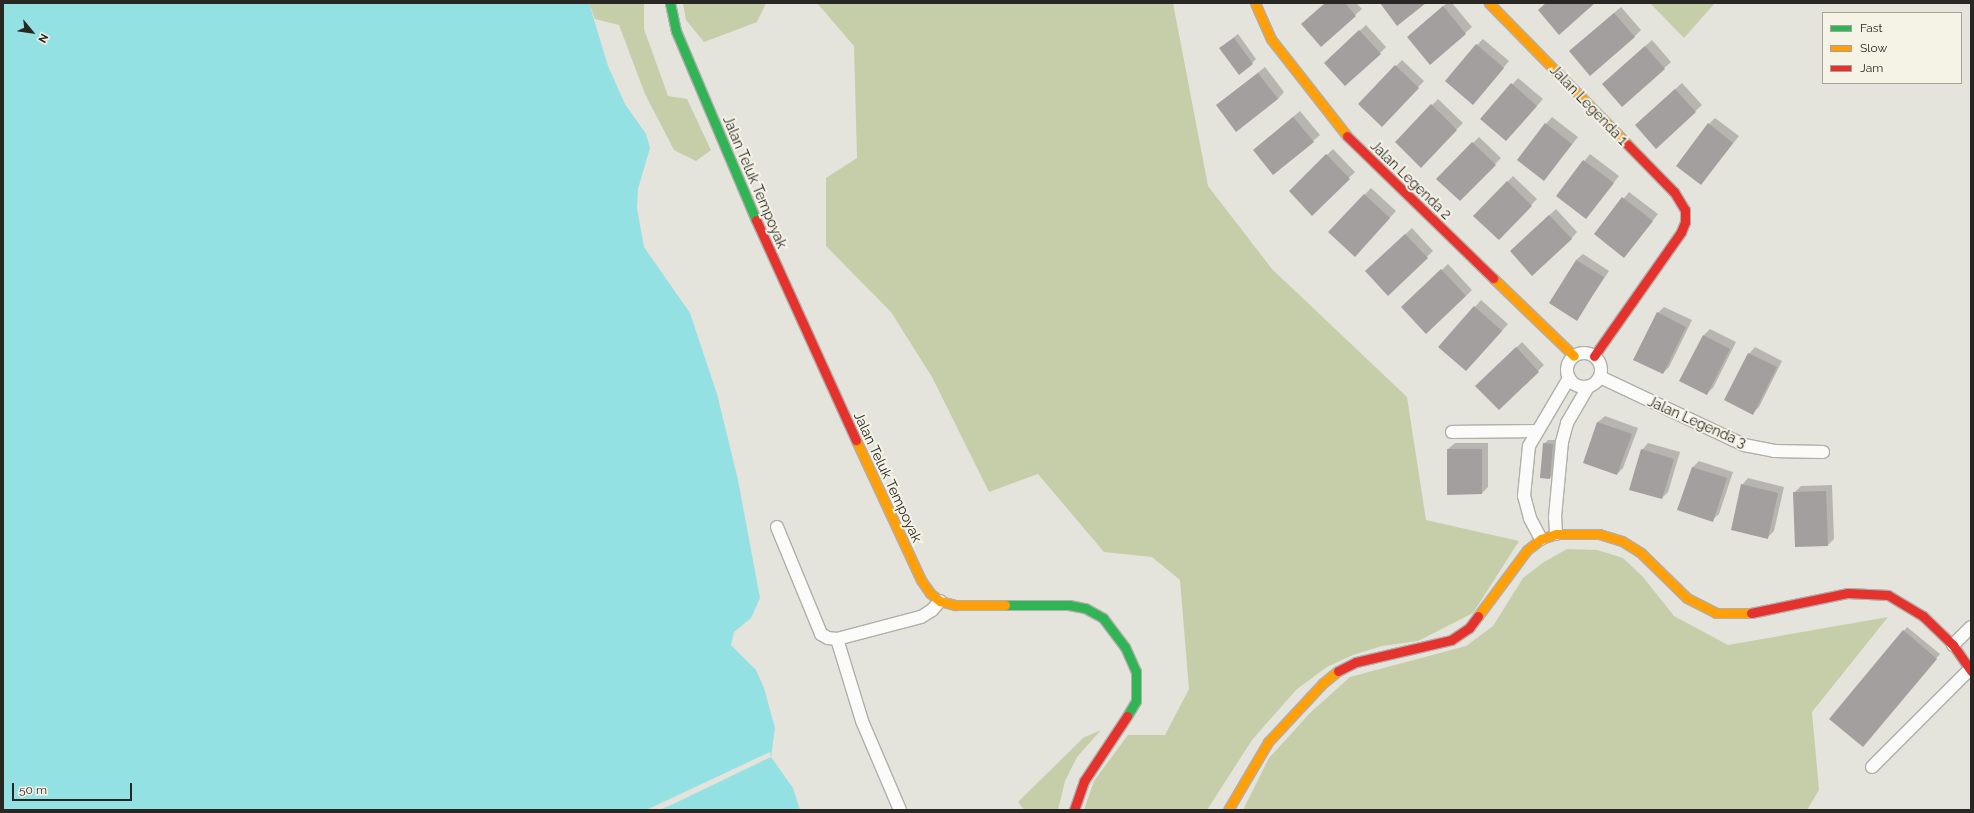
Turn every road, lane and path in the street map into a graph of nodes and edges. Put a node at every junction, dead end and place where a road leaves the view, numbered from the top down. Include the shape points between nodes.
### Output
1 (670, 3) edge
2 (1255, 3) edge
3 (1489, 3) edge
4 (1574, 356) junction
5 (1594, 356) junction
6 (1600, 377) junction
7 (1569, 378) junction
8 (1588, 386) junction
9 (1536, 431) junction
10 (1452, 432) dead end
11 (1823, 452) dead end
12 (777, 528) dead end
13 (1556, 534) junction
14 (1541, 539) junction
15 (940, 601) junction
16 (1971, 627) edge
17 (837, 639) junction
18 (1953, 645) junction
19 (1970, 670) edge
20 (1872, 767) dead end
21 (900, 810) edge
22 (1074, 810) edge
23 (1228, 810) edge

1 - 15 street, Jalan Teluk Tempoyak via 676,31 779,274 921,580 930,593
2 - 4 street, Jalan Legenda 2 via 1272,39 1331,118 1361,152
3 - 5 street, Jalan Legenda 1 via 1674,192 1686,210 1685,222 1680,232
4 - 5 street via 1580,353
4 - 7 street via 1568,366
5 - 6 street via 1601,369
6 - 8 street
6 - 11 street, Jalan Legenda 3 via 1744,445 1774,451
7 - 8 street via 1577,386
7 - 9 street
8 - 13 street via 1567,423 1562,442 1555,517
9 - 10 street
9 - 14 street via 1529,446 1524,496 1530,518
12 - 17 street via 821,634
13 - 14 street
13 - 18 street via 1599,534 1622,541 1641,553 1687,598 1716,613 1753,613 1848,593 1867,592 1888,596 1906,604
14 - 23 street via 1514,565 1469,628 1451,640 1356,662 1339,670 1323,683 1268,742
15 - 17 street via 921,617
15 - 22 street via 955,605 1069,605 1085,608 1103,618 1125,647 1136,672 1136,701 1117,735 1084,781
16 - 18 street
17 - 21 street via 862,721
18 - 19 street
19 - 20 street

